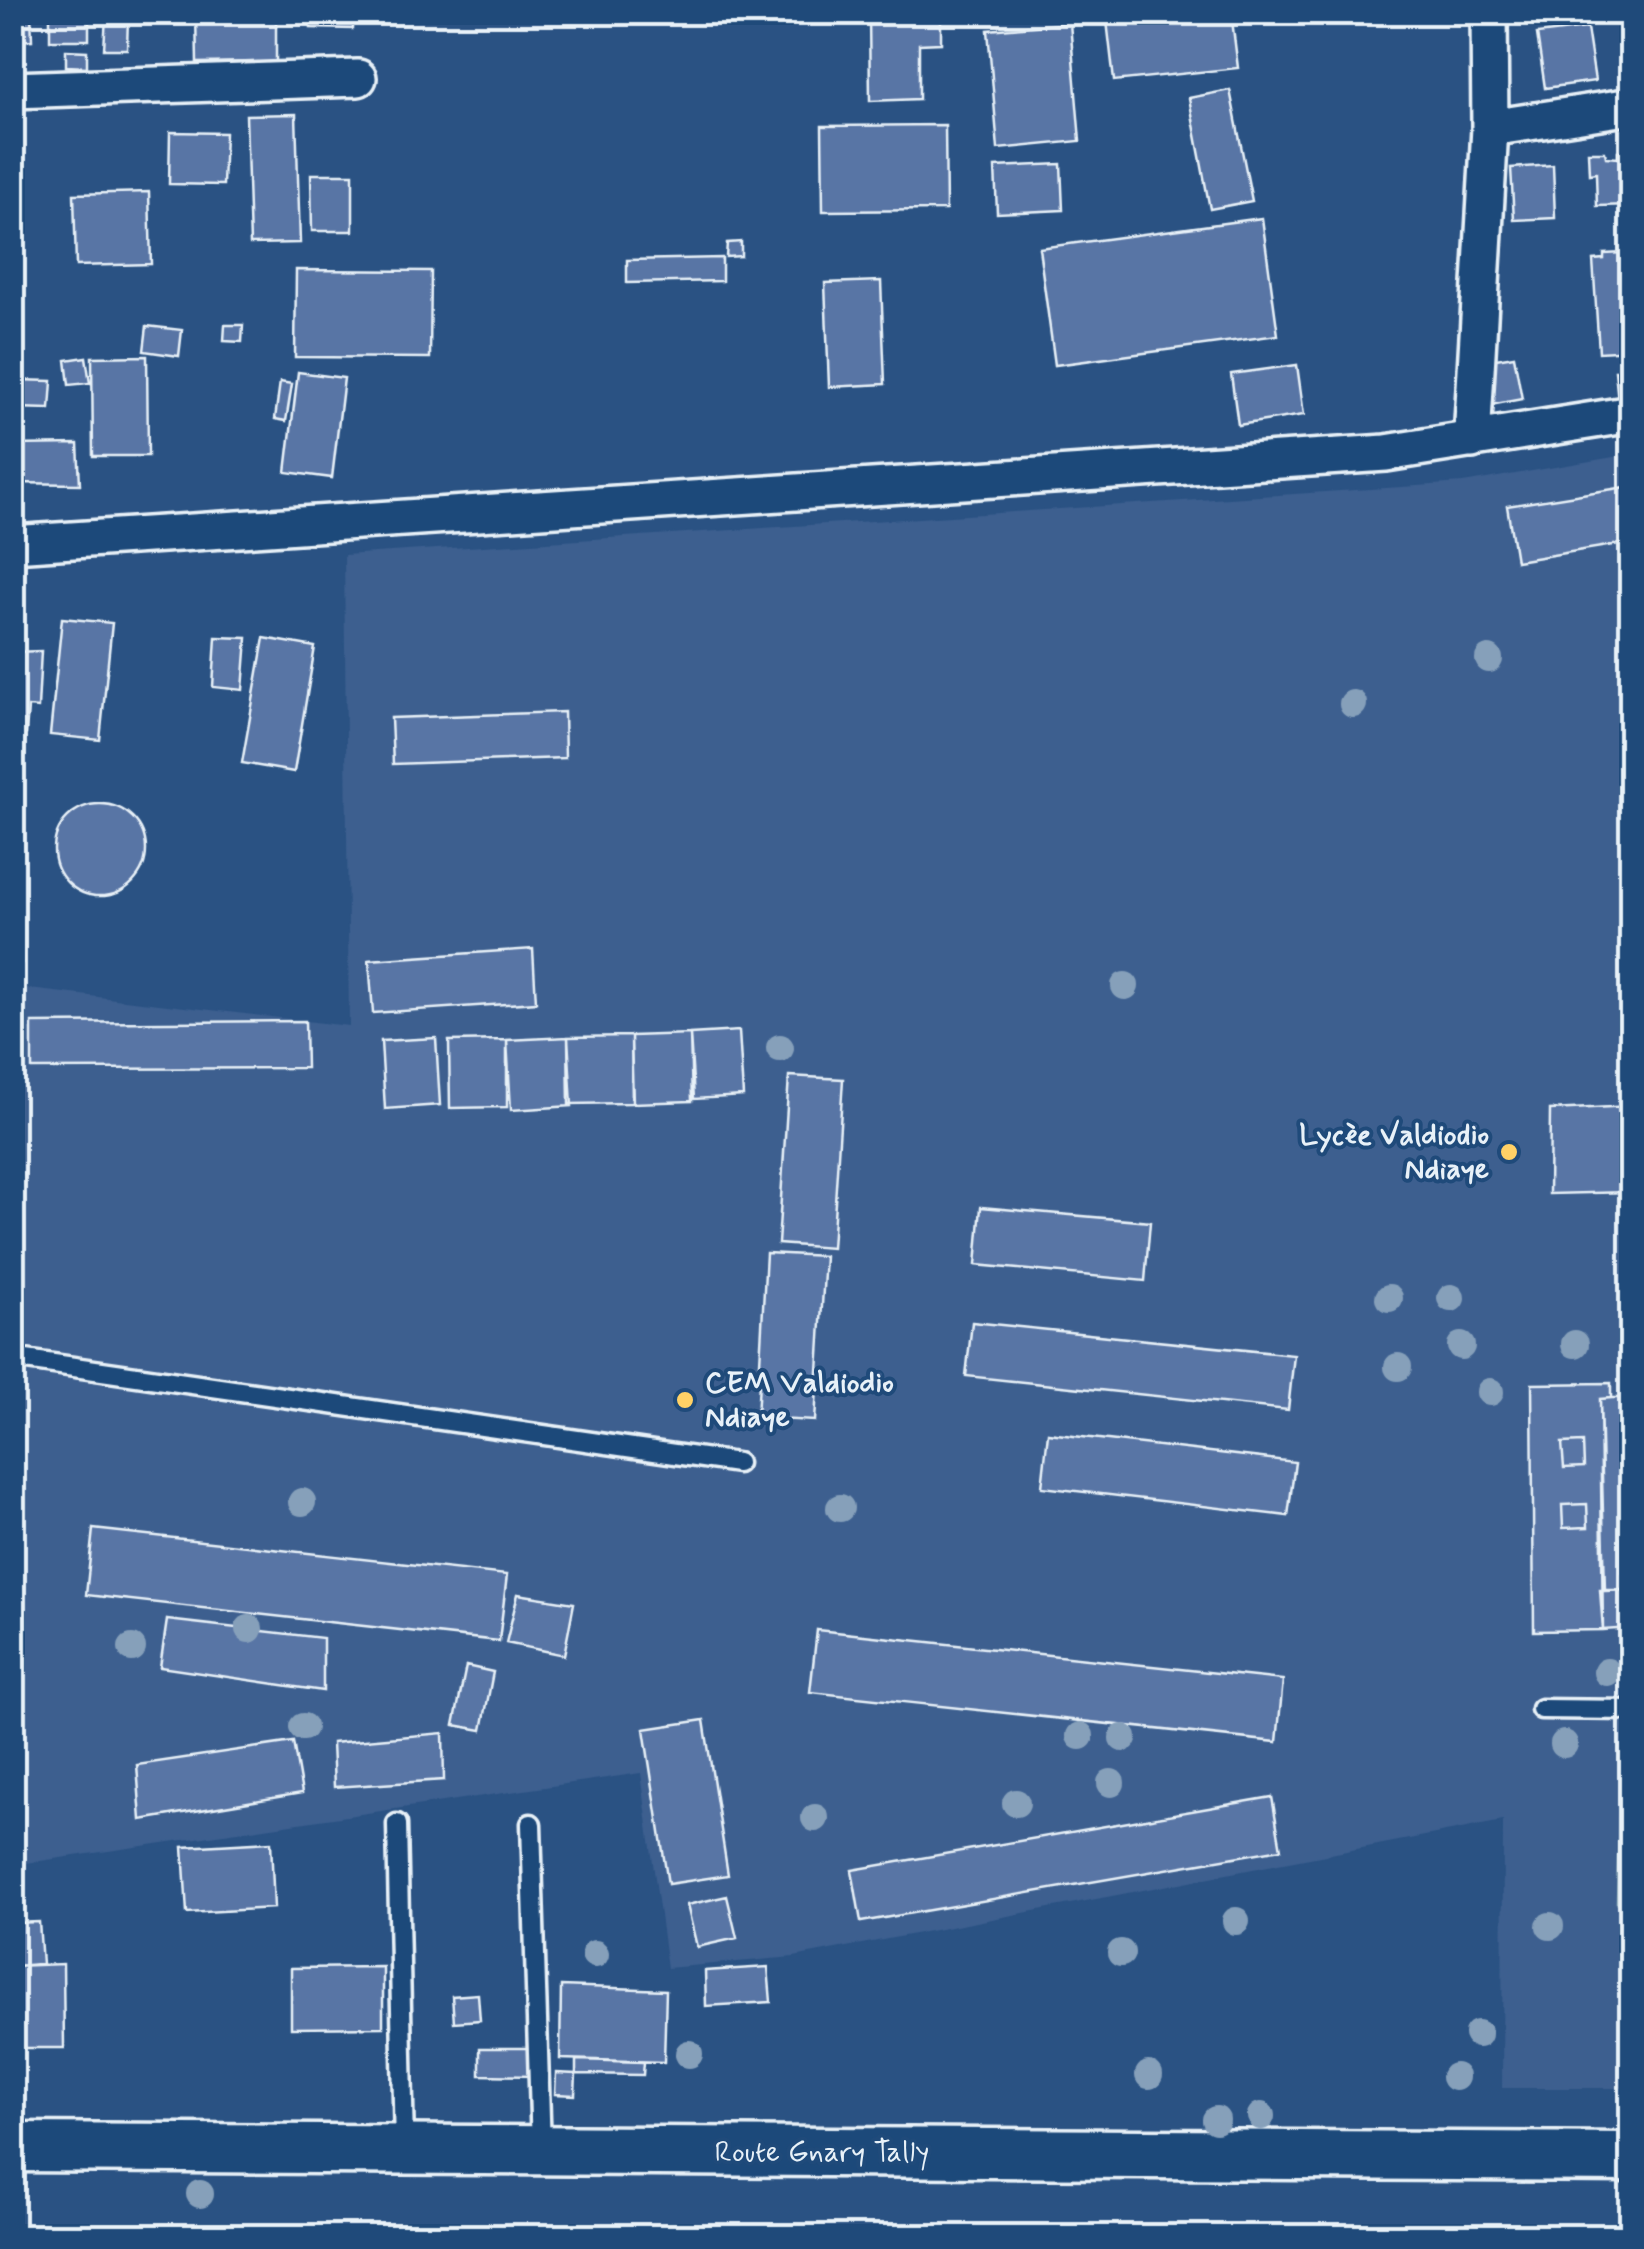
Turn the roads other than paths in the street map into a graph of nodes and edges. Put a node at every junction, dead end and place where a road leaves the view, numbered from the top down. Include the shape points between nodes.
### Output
1 (1489, 12) edge
2 (358, 78) dead end
3 (12, 90) edge
4 (1632, 106) edge
5 (1490, 128) junction
6 (1632, 414) edge
7 (1472, 440) junction
8 (12, 544) edge
9 (12, 1358) edge
10 (737, 1463) dead end
11 (1540, 1709) dead end
12 (1632, 1710) edge
13 (397, 1824) dead end
14 (530, 1824) dead end
15 (12, 2147) edge
16 (404, 2150) junction
17 (542, 2151) junction
18 (1632, 2157) edge

1 - 5 street
2 - 3 street
4 - 5 street
5 - 7 street
6 - 7 street
7 - 8 street via 1386,453
9 - 10 lane
11 - 12 lane
13 - 16 lane
14 - 17 lane
15 - 16 street, Route Gnary Tally
16 - 17 street, Route Gnary Tally
17 - 18 street, Route Gnary Tally

